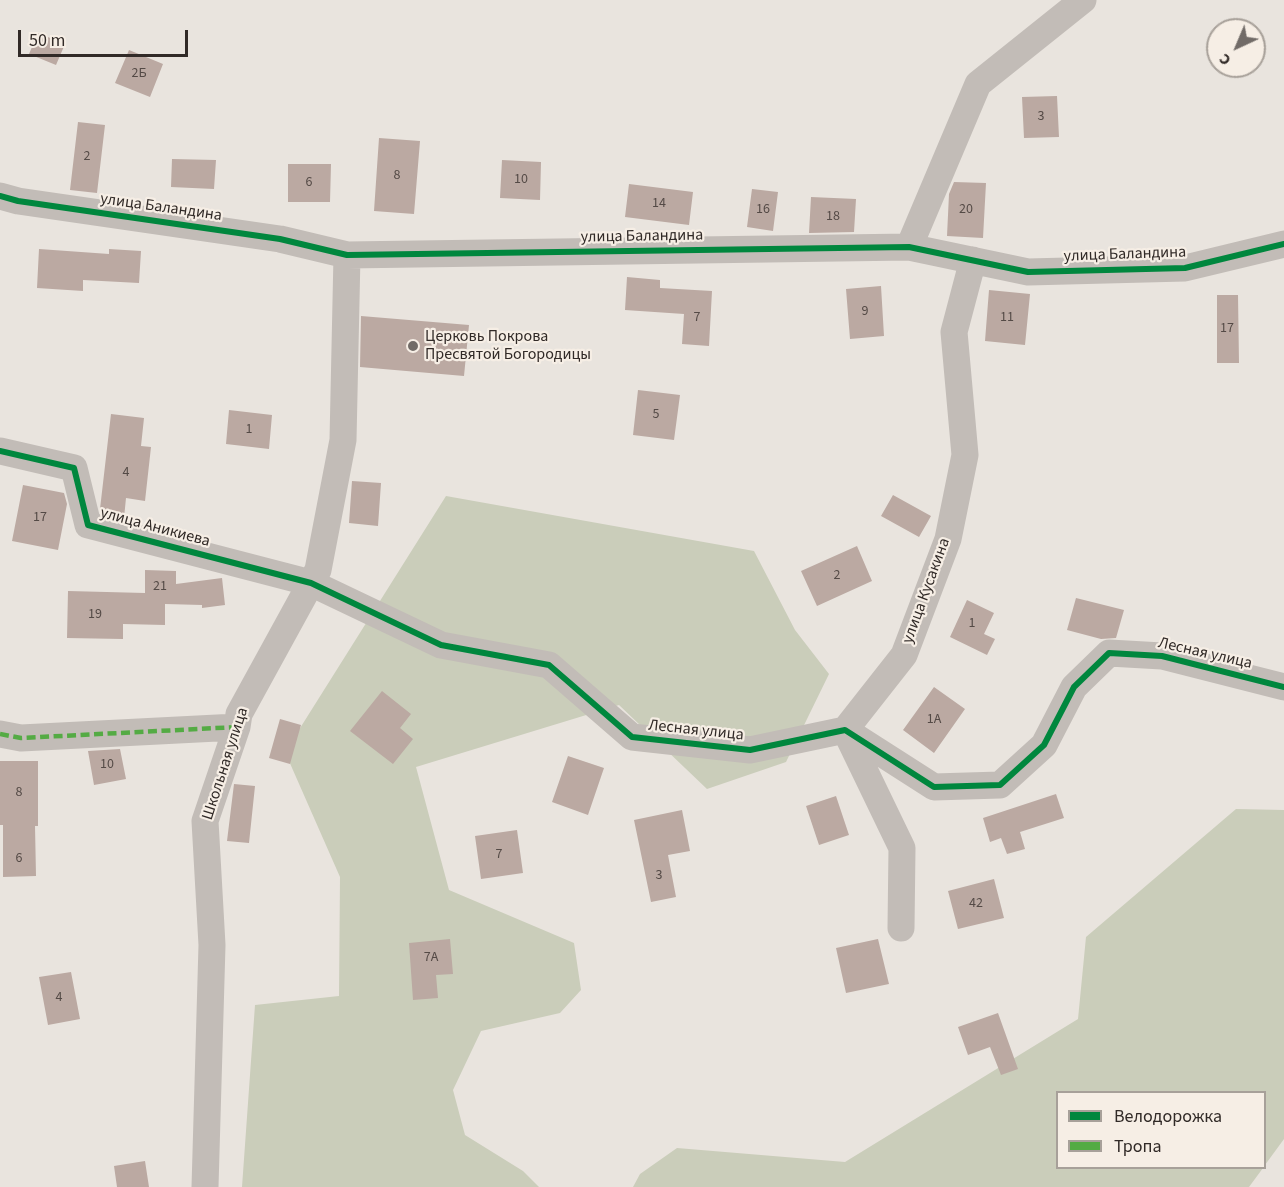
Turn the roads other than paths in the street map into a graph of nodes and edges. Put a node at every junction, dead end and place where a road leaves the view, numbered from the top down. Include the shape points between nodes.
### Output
1 (1083, 0) edge
2 (0, 196) edge
3 (1284, 244) edge
4 (909, 247) junction
5 (346, 255) junction
6 (973, 260) junction
7 (0, 451) edge
8 (311, 583) junction
9 (1284, 687) edge
10 (237, 727) junction
11 (844, 730) junction
12 (0, 734) edge
13 (901, 928) dead end
14 (206, 1187) edge

1 - 4 street via 978,84
2 - 5 street, улица Баландина via 280,239
3 - 6 street, улица Баландина via 1185,268 1028,272
4 - 5 street, улица Баландина
4 - 6 street, улица Баландина
5 - 8 street, Школьная улица via 343,440 318,570
6 - 11 street, улица Кусакина via 954,332 965,455 948,539 904,655
7 - 8 street, улица Аникиева via 74,468 88,525
8 - 10 street, Школьная улица via 239,714
8 - 11 street, Лесная улица via 441,645 549,664 632,737 750,750
9 - 11 street, Лесная улица via 1162,656 1109,652 1074,687 1044,745 1000,785 934,788
10 - 12 street via 21,738
10 - 14 street, Школьная улица via 205,820 212,945
11 - 13 street via 902,848

